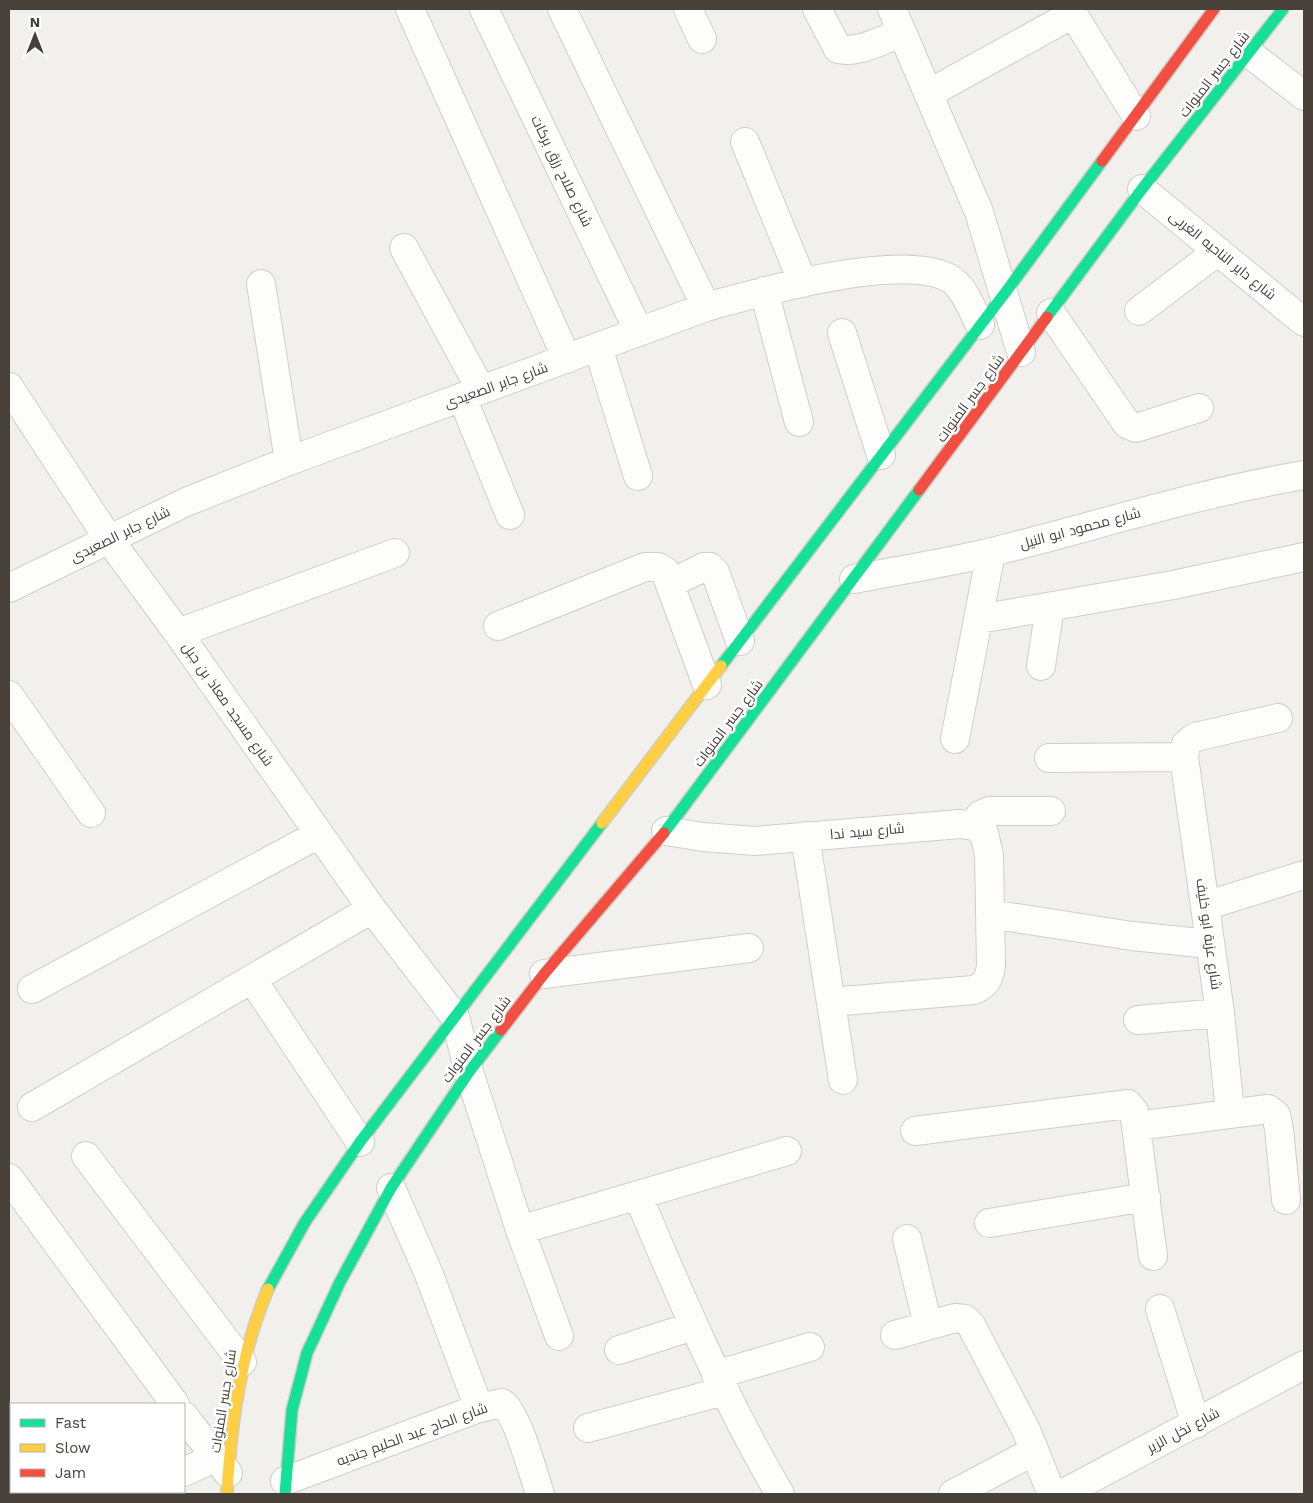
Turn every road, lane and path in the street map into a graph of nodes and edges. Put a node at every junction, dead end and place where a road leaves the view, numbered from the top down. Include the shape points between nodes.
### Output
1 (410, 9) edge
2 (484, 9) edge
3 (562, 9) edge
4 (688, 9) edge
5 (817, 9) edge
6 (1214, 9) edge
7 (1283, 9) edge
8 (1071, 11) edge
9 (897, 21) edge
10 (702, 39) dead end
11 (1250, 54) junction
12 (928, 94) junction
13 (1304, 96) edge
14 (1136, 116) junction
15 (745, 142) dead end
16 (1142, 189) junction
17 (404, 248) dead end
18 (1218, 251) junction
19 (803, 283) junction
20 (260, 284) dead end
21 (764, 291) junction
22 (1005, 293) junction
23 (706, 307) junction
24 (1139, 311) dead end
25 (1051, 313) junction
26 (1301, 313) edge
27 (980, 325) junction
28 (639, 332) junction
29 (842, 333) dead end
30 (598, 347) junction
31 (1021, 352) junction
32 (567, 359) junction
33 (9, 387) edge
34 (472, 393) junction
35 (1199, 408) dead end
36 (799, 422) dead end
37 (881, 455) junction
38 (289, 462) junction
39 (1304, 475) edge
40 (638, 476) dead end
41 (510, 515) dead end
42 (108, 538) junction
43 (991, 552) junction
44 (395, 553) dead end
45 (1304, 558) edge
46 (854, 579) junction
47 (670, 584) junction
48 (9, 588) edge
49 (1050, 607) junction
50 (979, 620) junction
51 (498, 626) dead end
52 (178, 633) junction
53 (740, 641) junction
54 (1041, 666) dead end
55 (707, 685) junction
56 (9, 696) edge
57 (1278, 718) dead end
58 (955, 739) dead end
59 (1184, 757) junction
60 (1049, 758) dead end
61 (1051, 811) dead end
62 (91, 813) dead end
63 (974, 826) junction
64 (666, 831) junction
65 (320, 834) junction
66 (805, 836) junction
67 (1304, 875) edge
68 (1206, 906) junction
69 (372, 909) junction
70 (990, 914) junction
71 (1210, 944) junction
72 (749, 948) dead end
73 (544, 974) junction
74 (252, 980) junction
75 (32, 989) dead end
76 (831, 1002) junction
77 (1220, 1012) junction
78 (455, 1017) junction
79 (1138, 1020) dead end
80 (469, 1072) junction
81 (843, 1080) dead end
82 (32, 1106) dead end
83 (1230, 1112) junction
84 (1137, 1126) junction
85 (915, 1131) dead end
86 (360, 1142) junction
87 (787, 1152) dead end
88 (86, 1156) dead end
89 (9, 1178) edge
90 (390, 1188) junction
91 (638, 1196) junction
92 (1146, 1197) junction
93 (1286, 1200) dead end
94 (990, 1223) dead end
95 (520, 1230) junction
96 (907, 1239) dead end
97 (1153, 1256) dead end
98 (1160, 1308) dead end
99 (928, 1325) junction
100 (693, 1326) junction
101 (895, 1335) dead end
102 (559, 1336) dead end
103 (810, 1347) dead end
104 (619, 1350) dead end
105 (242, 1362) junction
106 (1304, 1366) edge
107 (720, 1383) junction
108 (174, 1403) edge
109 (479, 1408) junction
110 (185, 1418) edge
111 (1196, 1424) junction
112 (588, 1428) dead end
113 (1034, 1451) junction
114 (185, 1472) edge
115 (223, 1475) edge
116 (285, 1488) edge
117 (540, 1494) edge
118 (780, 1494) edge
119 (953, 1494) edge
120 (1055, 1494) edge
121 (1062, 1494) edge

1 - 32 street
2 - 28 street, شارع صلاح رزق بركات
3 - 23 street
4 - 10 street
5 - 9 street via 838,49 846,51 857,49
6 - 14 street, شارع جسر المنوات
7 - 11 street, شارع جسر المنوات
8 - 12 street
8 - 14 street
9 - 12 street
11 - 13 street
11 - 16 street, شارع جسر المنوات
12 - 22 street via 979,212
14 - 22 street, شارع جسر المنوات
15 - 19 street
16 - 18 street, شارع داير الناحيه الغربى
16 - 25 street, شارع جسر المنوات
17 - 34 street
18 - 24 street
18 - 26 street, شارع داير الناحيه الغربى
19 - 21 street, شارع جابر الصعيدى
19 - 27 street, شارع جابر الصعيدى via 899,268 926,270 950,279 966,297
20 - 38 street
21 - 23 street, شارع جابر الصعيدى
21 - 36 street
22 - 27 street, شارع جسر المنوات
22 - 31 street
23 - 28 street, شارع جابر الصعيدى
25 - 31 street, شارع جسر المنوات
25 - 35 street via 1127,424 1143,427
27 - 37 street, شارع جسر المنوات
28 - 30 street, شارع جابر الصعيدى
29 - 37 street
30 - 32 street, شارع جابر الصعيدى
30 - 40 street
31 - 46 street, شارع جسر المنوات
32 - 34 street, شارع جابر الصعيدى
33 - 42 street, شارع مسجد معاذ بن جبل
34 - 38 street, شارع جابر الصعيدى
34 - 41 street
37 - 53 street, شارع جسر المنوات
38 - 42 street, شارع جابر الصعيدى via 186,502
39 - 43 street, شارع محمود ابو النيل via 1159,507
42 - 48 street, شارع جابر الصعيدى
42 - 52 street, شارع مسجد معاذ بن جبل
43 - 46 street, شارع محمود ابو النيل
43 - 50 street
44 - 52 street
45 - 49 street
46 - 64 street, شارع جسر المنوات
47 - 51 street via 666,571 645,567
47 - 53 street via 710,567
47 - 55 street
49 - 50 street
49 - 54 street
50 - 58 street
52 - 65 street, شارع مسجد معاذ بن جبل
53 - 55 street, شارع جسر المنوات
55 - 78 street, شارع جسر المنوات
56 - 62 street
57 - 59 street via 1195,737 1186,744
59 - 60 street
59 - 68 street, شارع عزبة ابو خليف
61 - 63 street via 989,811 980,815
63 - 66 street, شارع سيد ندا via 960,824
63 - 70 street via 984,833 987,841
64 - 66 street, شارع سيد ندا via 726,840
64 - 73 street, شارع جسر المنوات
65 - 69 street, شارع مسجد معاذ بن جبل
65 - 75 street
66 - 76 street
67 - 68 street
68 - 71 street, شارع عزبة ابو خليف
69 - 74 street
69 - 78 street, شارع مسجد معاذ بن جبل
70 - 71 street via 1132,936
70 - 76 street via 991,966 989,979 981,987 958,992
71 - 77 street, شارع عزبة ابو خليف
72 - 73 street
73 - 80 street, شارع جسر المنوات
74 - 82 street
74 - 86 street
76 - 81 street
77 - 79 street
77 - 83 street, شارع عزبة ابو خليف
78 - 80 street
78 - 86 street, شارع جسر المنوات
80 - 90 street, شارع جسر المنوات
80 - 95 street
83 - 84 street
83 - 93 street via 1268,1109 1276,1115
84 - 85 street via 1134,1111 1128,1104 1116,1104
84 - 92 street
86 - 105 street, شارع جسر المنوات via 287,1250 262,1303
87 - 91 street
88 - 105 street
89 - 108 street
90 - 109 street via 428,1272
90 - 116 street, شارع جسر المنوات via 307,1353 292,1410
91 - 95 street
91 - 100 street
92 - 94 street
92 - 97 street
95 - 102 street
96 - 99 street
98 - 111 street
99 - 101 street
99 - 113 street via 955,1318 965,1319 971,1324
100 - 104 street
100 - 107 street
103 - 107 street
105 - 115 street, شارع جسر المنوات
106 - 111 street, شارع نخل الزير
107 - 112 street
107 - 118 street
109 - 116 street, شارع الحاج عبد الحليم جنديه
109 - 117 street, شارع الحاج عبد الحليم جنديه via 502,1403 508,1407
110 - 115 street
111 - 121 street, شارع نخل الزير
113 - 119 street
113 - 120 street
114 - 115 street

